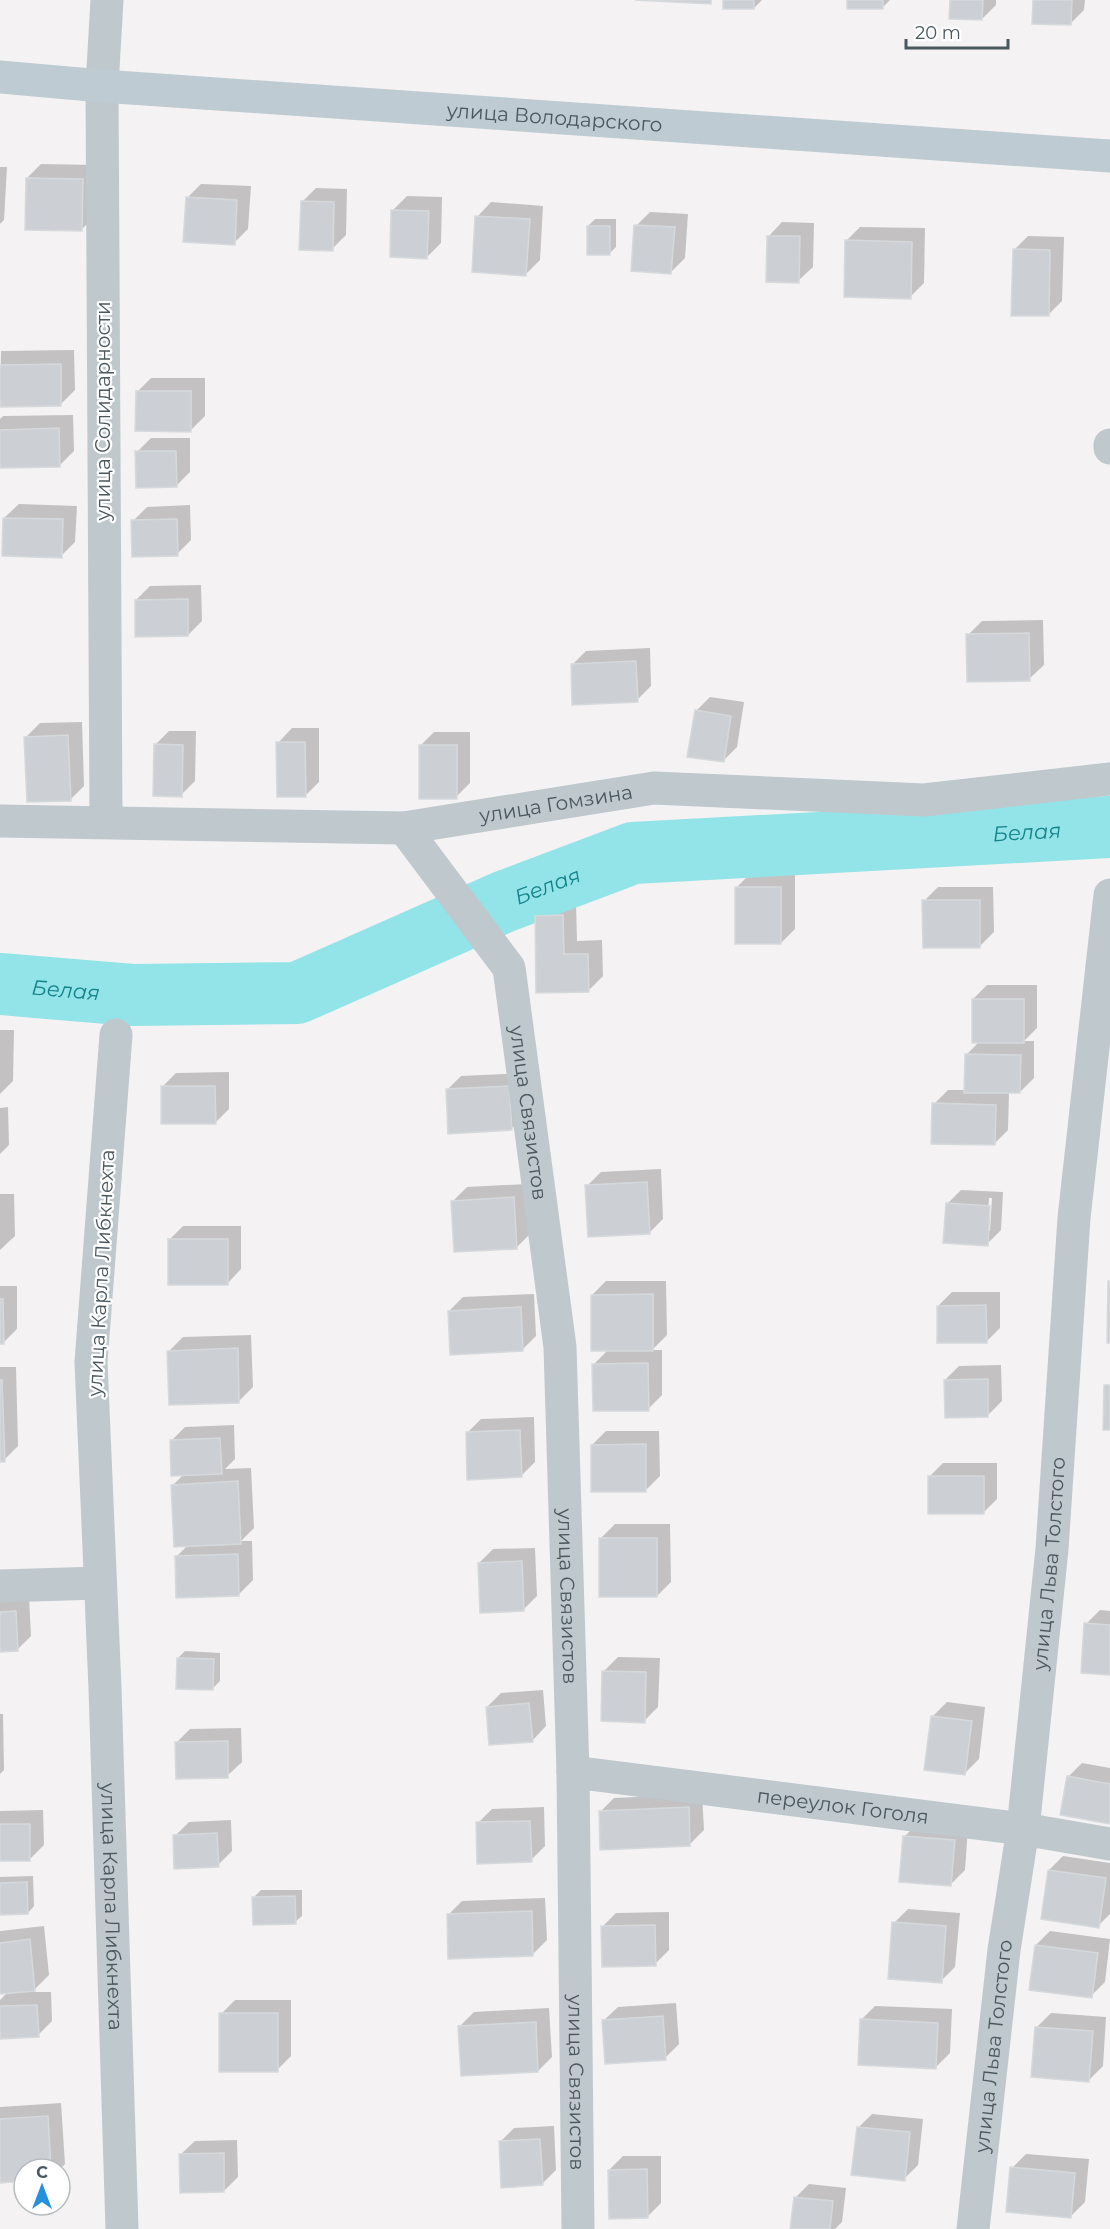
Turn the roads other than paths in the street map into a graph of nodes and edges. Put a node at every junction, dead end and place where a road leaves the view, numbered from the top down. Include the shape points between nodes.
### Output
1 (107, 0) edge
2 (0, 77) edge
3 (102, 86) junction
4 (1110, 156) edge
5 (1110, 779) edge
6 (0, 820) edge
7 (106, 822) junction
8 (404, 828) junction
9 (1110, 895) edge
10 (116, 1035) dead end
11 (99, 1583) junction
12 (0, 1586) edge
13 (573, 1772) junction
14 (1023, 1829) junction
15 (1110, 1844) edge
16 (122, 2229) edge
17 (578, 2229) edge
18 (973, 2229) edge

1 - 3 street, улица Солидарности
2 - 3 main road, улица Володарского
3 - 4 main road, улица Володарского
3 - 7 street, улица Солидарности
5 - 8 street, улица Гомзина via 924,800 654,788
6 - 7 street, улица Гомзина
7 - 8 street, улица Гомзина
8 - 13 street, улица Связистов via 508,968 560,1347
9 - 14 street, улица Льва Толстого via 1074,1218 1052,1549
10 - 11 street, улица Карла Либкнехта via 92,1362
11 - 12 street
11 - 16 street, улица Карла Либкнехта
13 - 14 street, переулок Гоголя
13 - 17 street, улица Связистов
14 - 15 street, переулок Гоголя
14 - 18 street, улица Льва Толстого via 1004,1950

